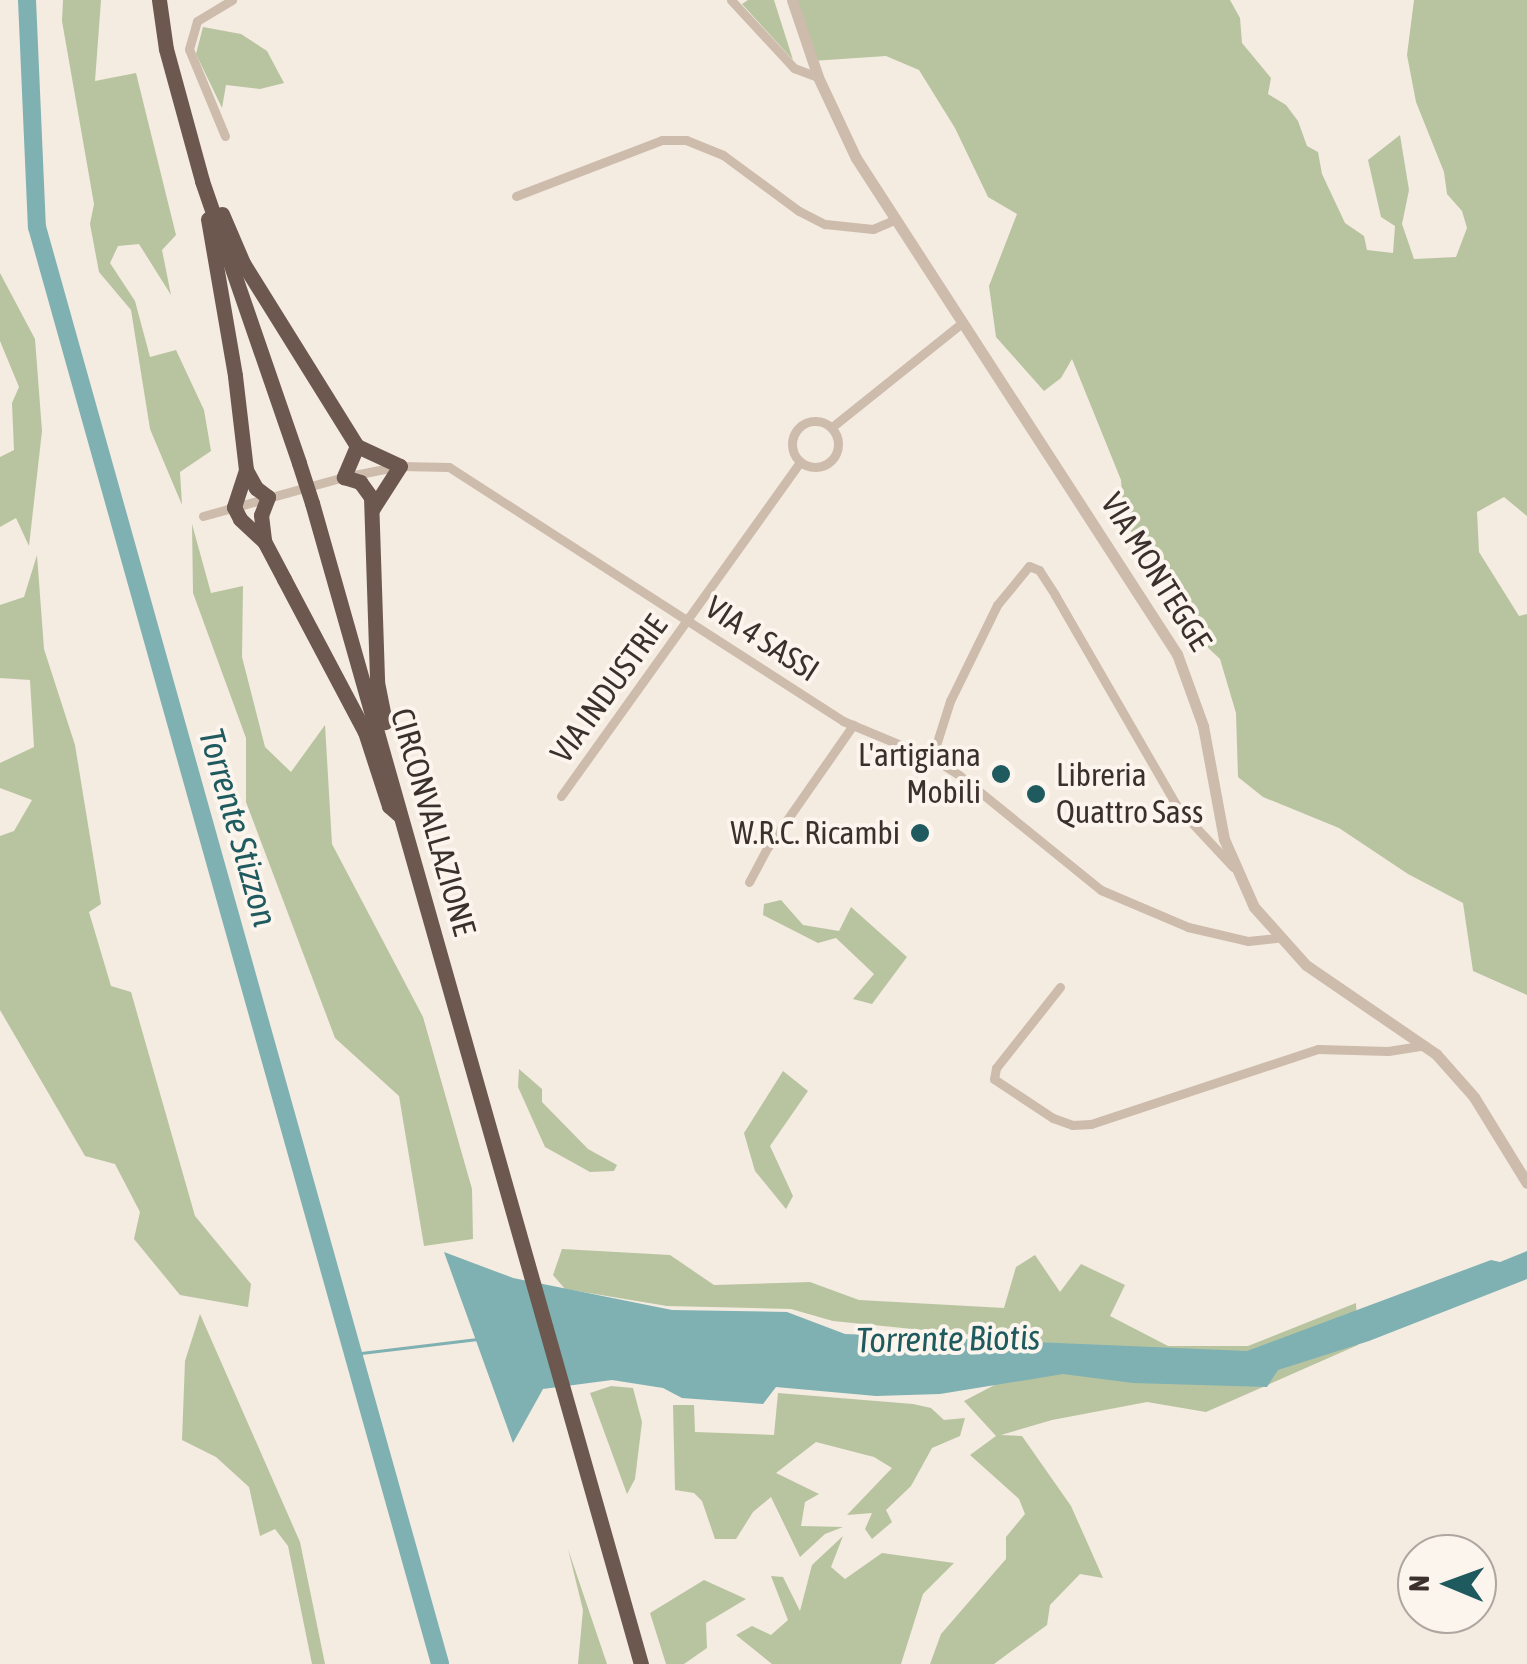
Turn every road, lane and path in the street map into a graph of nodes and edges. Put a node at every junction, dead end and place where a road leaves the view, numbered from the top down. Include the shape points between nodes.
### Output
1 (159, 0) edge
2 (232, 0) edge
3 (731, 0) edge
4 (792, 0) edge
5 (818, 77) junction
6 (225, 136) dead end
7 (516, 196) dead end
8 (211, 206) junction
9 (896, 219) junction
10 (963, 322) junction
11 (832, 428) junction
12 (357, 446) junction
13 (799, 462) junction
14 (400, 466) junction
15 (246, 470) junction
16 (344, 477) junction
17 (268, 497) junction
18 (234, 507) junction
19 (372, 511) junction
20 (202, 516) dead end
21 (264, 541) junction
22 (689, 621) junction
23 (854, 725) junction
24 (932, 758) junction
25 (561, 796) dead end
26 (404, 820) junction
27 (1235, 869) junction
28 (750, 882) dead end
29 (1278, 938) junction
30 (1060, 986) dead end
31 (1425, 1045) junction
32 (1527, 1183) edge
33 (641, 1664) edge

1 - 8 highway, CIRCONVALLAZIONE
2 - 6 street via 197,21 190,48
3 - 5 street via 794,68
4 - 5 street, VIA MONTEGGE
5 - 9 street, VIA MONTEGGE via 856,158
7 - 9 street via 662,140 686,140 722,155 825,224 872,229
8 - 12 highway via 226,216 243,263
8 - 15 highway
8 - 26 highway, CIRCONVALLAZIONE, bridge via 312,503
9 - 10 street, VIA MONTEGGE
10 - 11 street, VIA INDUSTRIE
10 - 27 street, VIA MONTEGGE via 1177,654 1204,726
11 - 13 street via 839,440 836,455 812,468
11 - 13 street, VIA INDUSTRIE via 815,420 797,427 790,445
12 - 14 highway
12 - 16 highway
13 - 22 street, VIA INDUSTRIE
14 - 16 street, VIA 4 SASSI
14 - 19 highway
14 - 22 street, VIA 4 SASSI via 450,467
15 - 17 highway
15 - 18 highway
16 - 17 street, VIA 4 SASSI
16 - 19 highway via 366,489
17 - 18 street, VIA 4 SASSI
17 - 21 highway via 261,515
18 - 20 street, VIA 4 SASSI
18 - 21 highway
19 - 26 highway via 377,682
21 - 26 highway via 365,732 389,806
22 - 23 street, VIA 4 SASSI
22 - 25 street, VIA INDUSTRIE
23 - 24 street, VIA 4 SASSI
23 - 28 street
24 - 27 street via 950,700 997,605 1029,566 1054,594 1178,808
24 - 29 street, VIA 4 SASSI via 1102,890 1188,927 1248,942
26 - 33 highway, CIRCONVALLAZIONE
27 - 29 street, VIA MONTEGGE
29 - 31 street, VIA MONTEGGE via 1306,965
30 - 31 street via 994,1079 1072,1125 1318,1049
31 - 32 street, VIA MONTEGGE via 1474,1097

